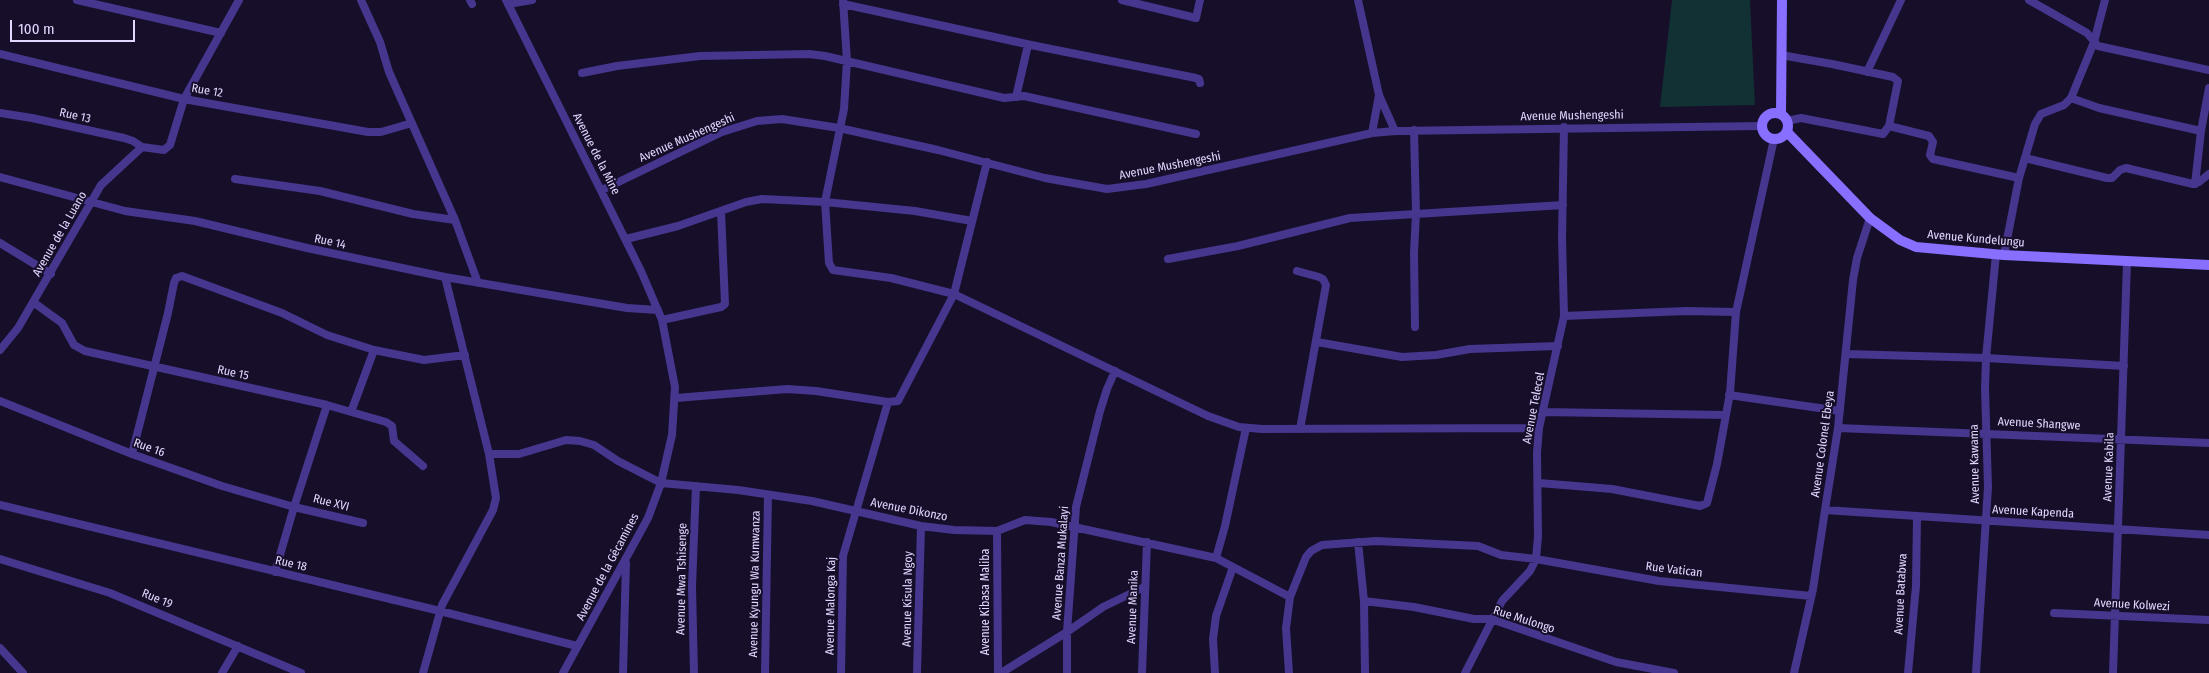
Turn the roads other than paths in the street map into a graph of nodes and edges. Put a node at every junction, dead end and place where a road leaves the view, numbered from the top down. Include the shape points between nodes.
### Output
1 (77, 0) edge
2 (239, 0) edge
3 (361, 0) edge
4 (532, 0) edge
5 (1122, 0) edge
6 (1200, 0) edge
7 (1358, 0) edge
8 (1782, 0) edge
9 (1901, 0) edge
10 (2029, 0) edge
11 (2104, 0) edge
12 (507, 2) edge
13 (843, 2) edge
14 (221, 33) junction
15 (2094, 42) junction
16 (1028, 45) junction
17 (0, 54) edge
18 (1782, 55) junction
19 (847, 61) junction
20 (2209, 70) edge
21 (1867, 72) junction
22 (582, 73) dead end
23 (1200, 83) dead end
24 (2209, 88) edge
25 (1379, 95) junction
26 (1016, 97) junction
27 (184, 98) junction
28 (2070, 98) junction
29 (2207, 112) edge
30 (0, 113) edge
31 (1784, 117) junction
32 (412, 123) junction
33 (1761, 126) junction
34 (1889, 126) junction
35 (1564, 127) junction
36 (839, 128) junction
37 (1414, 130) junction
38 (2201, 130) junction
39 (1395, 131) junction
40 (1787, 132) junction
41 (1372, 133) junction
42 (1196, 134) dead end
43 (1774, 139) junction
44 (142, 147) junction
45 (2025, 158) junction
46 (987, 162) junction
47 (2209, 174) edge
48 (0, 177) edge
49 (2019, 178) junction
50 (235, 179) dead end
51 (2195, 184) junction
52 (602, 190) junction
53 (825, 202) junction
54 (89, 203) junction
55 (1562, 205) junction
56 (721, 211) junction
57 (1416, 213) junction
58 (1870, 218) junction
59 (455, 220) junction
60 (972, 221) junction
61 (626, 239) junction
62 (0, 243) edge
63 (2000, 255) junction
64 (1168, 259) dead end
65 (2127, 262) junction
66 (2209, 265) edge
67 (1297, 271) dead end
68 (50, 274) junction
69 (445, 277) junction
70 (478, 283) junction
71 (954, 294) junction
72 (33, 302) junction
73 (658, 310) junction
74 (1736, 312) junction
75 (1564, 316) junction
76 (662, 320) junction
77 (1415, 327) dead end
78 (1317, 342) junction
79 (1558, 346) junction
80 (0, 350) edge
81 (374, 350) junction
82 (1846, 354) junction
83 (465, 355) junction
84 (1986, 358) junction
85 (2124, 366) junction
86 (155, 367) junction
87 (1116, 371) junction
88 (1729, 395) junction
89 (676, 398) junction
90 (0, 401) edge
91 (888, 402) junction
92 (327, 405) junction
93 (1840, 411) junction
94 (351, 412) junction
95 (1543, 412) junction
96 (1726, 414) junction
97 (1246, 428) junction
98 (1539, 428) junction
99 (1838, 428) junction
100 (1300, 429) junction
101 (1987, 433) junction
102 (2121, 440) junction
103 (2209, 444) edge
104 (132, 454) junction
105 (489, 454) junction
106 (423, 466) dead end
107 (661, 483) junction
108 (1539, 483) junction
109 (696, 486) junction
110 (768, 495) junction
111 (0, 504) edge
112 (294, 506) junction
113 (1825, 510) junction
114 (857, 511) junction
115 (1917, 517) junction
116 (1986, 521) junction
117 (364, 523) dead end
118 (921, 526) junction
119 (1073, 526) junction
120 (2118, 529) junction
121 (997, 531) junction
122 (2209, 535) edge
123 (1147, 542) junction
124 (1358, 542) junction
125 (1216, 558) junction
126 (0, 559) edge
127 (1536, 559) junction
128 (626, 560) junction
129 (1233, 567) junction
130 (275, 572) junction
131 (1144, 587) junction
132 (1811, 596) junction
133 (1290, 597) junction
134 (1364, 601) junction
135 (440, 611) junction
136 (2054, 613) dead end
137 (2115, 616) junction
138 (1491, 619) junction
139 (2209, 620) edge
140 (1067, 632) junction
141 (238, 646) junction
142 (577, 646) junction
143 (0, 648) edge
144 (22, 673) edge
145 (222, 673) edge
146 (301, 673) edge
147 (423, 673) edge
148 (563, 673) edge
149 (623, 673) edge
150 (694, 673) edge
151 (765, 673) edge
152 (841, 673) edge
153 (917, 673) edge
154 (1000, 673) edge
155 (1067, 673) edge
156 (1142, 673) edge
157 (1215, 673) edge
158 (1288, 673) edge
159 (1365, 673) edge
160 (1465, 673) edge
161 (1674, 673) edge
162 (1794, 673) edge
163 (1908, 673) edge
164 (1976, 673) edge
165 (2112, 673) edge

1 - 14 street
2 - 14 street
3 - 32 street
4 - 12 street
5 - 6 street via 1196,18
7 - 25 street
8 - 18 street
9 - 21 street
10 - 15 street via 2086,33
11 - 15 street
12 - 52 street, Avenue de la Mine
13 - 16 street
13 - 19 street
14 - 27 street
15 - 20 street
15 - 28 street
16 - 23 street via 1196,78
16 - 26 street
17 - 27 street, Rue 12
18 - 21 street
18 - 31 street
19 - 22 street via 808,54 700,56
19 - 26 street via 1004,98
19 - 36 street via 844,109
21 - 34 street via 1898,81
24 - 29 street
25 - 39 street
25 - 41 street
26 - 42 street via 1083,108
27 - 32 street, Rue 12 via 368,132 381,132
27 - 44 street via 168,147 160,150
28 - 38 street via 2099,108
28 - 45 street, Avenue Kawama via 2064,105 2039,116
29 - 38 street
30 - 44 street, Rue 13 via 124,138
31 - 33 street via 1776,113 1766,116
31 - 34 street via 1877,134 1885,133
31 - 40 street
32 - 59 street
33 - 35 street, Avenue Mushengeshi
33 - 43 street via 1765,135
34 - 49 street via 1928,136 1933,142 1930,155 1933,159
35 - 37 street, Avenue Mushengeshi
35 - 55 street, Avenue Telecel
36 - 46 street, Avenue Mushengeshi
36 - 52 street, Avenue Mushengeshi via 782,119 757,121 693,145
36 - 53 street
37 - 39 street, Avenue Mushengeshi
37 - 57 street
38 - 51 street
39 - 41 street, Avenue Mushengeshi
40 - 43 street
40 - 58 street, Avenue Kundelungu
41 - 46 street, Avenue Mushengeshi via 1146,184 1107,189 1045,178
43 - 74 street
44 - 54 street, Avenue de la Luano via 102,185
45 - 49 street, Avenue Kawama
45 - 51 street via 2107,178 2126,168
46 - 60 street
47 - 51 street
48 - 54 street, Rue 14
49 - 63 street, Avenue Kawama
50 - 59 street via 320,191 413,214
52 - 61 street, Avenue de la Mine
53 - 56 street via 762,199
53 - 60 street via 915,210
53 - 71 street via 829,263 833,270 891,278
54 - 68 street, Avenue de la Luano
54 - 69 street, Rue 14 via 195,221
55 - 57 street
55 - 75 street, Avenue Telecel
56 - 61 street
56 - 76 street via 725,304
57 - 64 street via 1350,218 1238,246
57 - 77 street
58 - 63 street, Avenue Kundelungu via 1900,240 1916,247
58 - 82 street, Avenue Colonel Ebeya via 1855,268
59 - 70 street
60 - 71 street
61 - 73 street, Avenue de la Mine
62 - 68 street
63 - 65 street, Avenue Kundelungu
63 - 84 street, Avenue Kawama
65 - 66 street, Avenue Kundelungu
65 - 85 street, Avenue Kabila
67 - 78 street via 1323,279 1326,286
68 - 72 street, Avenue de la Luano
69 - 70 street, Rue 14
69 - 83 street
70 - 73 street, Rue 14 via 627,308
71 - 87 street
71 - 91 street via 900,399
72 - 80 street, Avenue de la Luano
72 - 86 street, Rue 15 via 62,323 80,350
73 - 76 street, Avenue de la Mine
74 - 75 street
74 - 88 street
75 - 79 street, Avenue Telecel
76 - 89 street, Avenue de la Gécamines
78 - 79 street via 1402,357 1470,349
78 - 100 street
79 - 95 street, Avenue Telecel
81 - 83 street via 424,360
81 - 86 street via 327,336 282,314 182,276 174,283
81 - 94 street
82 - 84 street
82 - 93 street, Avenue Colonel Ebeya
83 - 105 street
84 - 85 street
84 - 101 street, Avenue Kawama
85 - 102 street, Avenue Kabila
86 - 92 street, Rue 15
86 - 104 street
87 - 97 street via 1208,416
87 - 119 street, Avenue Banza Mukalayi via 1105,394 1088,452
88 - 93 street
88 - 96 street
89 - 91 street via 787,389
89 - 107 street, Avenue de la Gécamines
90 - 104 street, Rue 16
91 - 114 street, Avenue Malonga Kaj
92 - 94 street, Rue 15
92 - 112 street
93 - 99 street, Avenue Colonel Ebeya
94 - 106 street, Rue 15 via 390,424 394,441
95 - 96 street
95 - 98 street, Avenue Telecel
96 - 108 street via 1712,486 1705,505 1612,489
97 - 100 street
97 - 125 street
98 - 100 street
98 - 108 street, Avenue Telecel
99 - 101 street, Avenue Shangwe
99 - 113 street, Avenue Colonel Ebeya
101 - 102 street, Avenue Shangwe
101 - 116 street, Avenue Kawama
102 - 103 street, Avenue Shangwe
102 - 120 street, Avenue Kabila
104 - 112 street, Rue 16 via 222,486
105 - 107 street via 519,454 566,440 580,441 594,445
105 - 135 street via 496,492 493,510
107 - 109 street, Avenue Dikonzo
107 - 128 street, Avenue de la Gécamines via 643,530
108 - 127 street, Avenue Telecel
109 - 110 street, Avenue Dikonzo
109 - 150 street, Avenue Mwa Tshisenge via 692,586
110 - 114 street, Avenue Dikonzo
110 - 151 street, Avenue Kyungu Wa Kumwanza
111 - 130 street, Rue 18
112 - 117 street, Rue XVI
112 - 130 street
113 - 115 street, Avenue Kapenda
113 - 132 street, Avenue Colonel Ebeya
114 - 118 street, Avenue Dikonzo
114 - 152 street, Avenue Malonga Kaj via 842,565
115 - 116 street, Avenue Kapenda
115 - 163 street, Avenue Batabwa via 1916,586
116 - 120 street, Avenue Kapenda
116 - 164 street, Avenue Kawama
118 - 121 street, Avenue Dikonzo
118 - 153 street, Avenue Kisula Ngoy
119 - 121 street, Avenue Dikonzo via 1031,520
119 - 123 street, Avenue Dikonzo
119 - 140 street, Avenue Banza Mukalayi
120 - 122 street, Avenue Kapenda
120 - 137 street, Avenue Kabila
121 - 154 street, Avenue Kibasa Maliba
123 - 125 street, Avenue Dikonzo
123 - 131 street, Avenue Manika
124 - 127 street, Rue Vatican via 1478,546 1497,554
124 - 133 street, Rue Vatican via 1322,545 1311,551
124 - 134 street
125 - 129 street, Avenue Dikonzo
126 - 141 street, Rue 19 via 110,593
127 - 132 street, Rue Vatican via 1659,581
127 - 138 street, Avenue Telecel via 1530,571 1502,600
128 - 142 street, Avenue de la Gécamines
128 - 149 street
129 - 133 street, Avenue Dikonzo
129 - 157 street via 1216,616 1213,639
130 - 135 street, Rue 18
131 - 140 street via 1103,607
131 - 156 street, Avenue Manika
132 - 162 street, Avenue Colonel Ebeya
133 - 158 street, Rue Vatican via 1286,628
134 - 138 street, Rue Mulongo
134 - 159 street
135 - 142 street, Rue 18
135 - 147 street
136 - 137 street, Avenue Kolwezi
137 - 139 street, Avenue Kolwezi
137 - 165 street, Avenue Kabila
138 - 160 street, Avenue Telecel
138 - 161 street, Rue Mulongo via 1616,662
140 - 154 street
140 - 155 street, Avenue Banza Mukalayi
141 - 145 street
141 - 146 street, Rue 19
142 - 148 street, Avenue de la Gécamines
143 - 144 street

